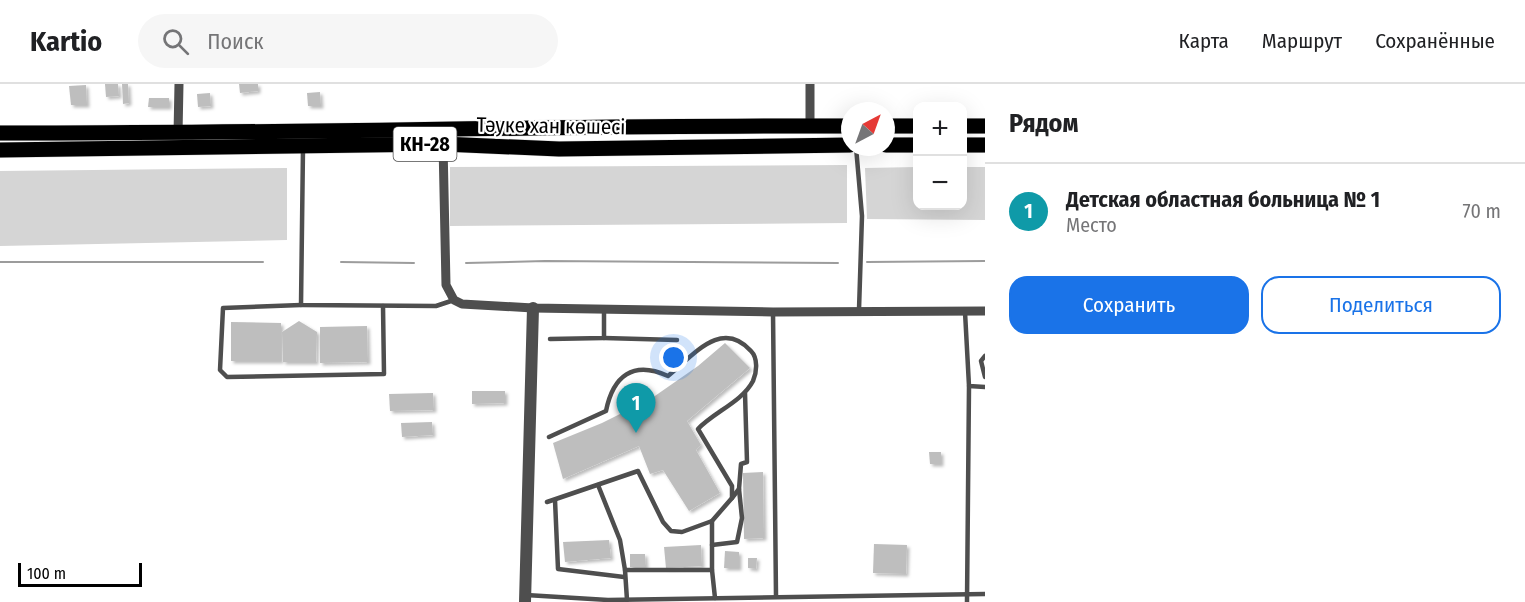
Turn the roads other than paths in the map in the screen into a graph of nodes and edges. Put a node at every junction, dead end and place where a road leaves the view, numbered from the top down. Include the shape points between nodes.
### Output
1 (179, 84) edge
2 (810, 84) edge
3 (810, 126) junction
4 (841, 126) edge
5 (895, 126) edge
6 (913, 126) edge
7 (967, 126) edge
8 (985, 126) edge
9 (443, 127) junction
10 (0, 133) edge
11 (178, 134) junction
12 (303, 138) junction
13 (443, 144) junction
14 (841, 145) edge
15 (895, 145) edge
16 (913, 145) edge
17 (967, 145) edge
18 (985, 145) edge
19 (0, 150) edge
20 (857, 156) edge
21 (454, 300) junction
22 (301, 305) junction
23 (382, 306) junction
24 (533, 308) junction
25 (604, 309) junction
26 (859, 310) junction
27 (965, 310) junction
28 (985, 310) edge
29 (773, 312) junction
30 (604, 338) junction
31 (550, 339) dead end
32 (677, 340) dead end
33 (985, 356) edge
34 (985, 377) edge
35 (969, 386) junction
36 (985, 387) edge
37 (745, 393) junction
38 (549, 437) dead end
39 (598, 485) junction
40 (739, 489) junction
41 (732, 498) junction
42 (555, 500) junction
43 (547, 502) dead end
44 (712, 521) junction
45 (712, 545) junction
46 (625, 570) junction
47 (712, 570) junction
48 (624, 577) junction
49 (985, 594) edge
50 (968, 595) junction
51 (776, 596) junction
52 (715, 598) junction
53 (525, 599) edge
54 (764, 599) edge
55 (627, 600) junction
56 (599, 601) edge
57 (674, 601) edge
58 (968, 602) edge

1 - 11 street
2 - 3 street
3 - 4 main road, Тәуке хан көшесі / КН-28
3 - 9 main road, Тәуке хан көшесі / КН-28
5 - 6 main road
7 - 8 main road
9 - 12 main road, Тәуке хан көшесі / КН-28
9 - 13 street
10 - 11 main road, Тәуке хан көшесі / КН-28
11 - 12 main road, Тәуке хан көшесі / КН-28
12 - 13 main road, Тәуке хан көшесі / КН-28
12 - 19 main road, Тәуке хан көшесі / КН-28
12 - 22 lane
13 - 14 main road, Тәуке хан көшесі / КН-28 via 560,149
13 - 21 street via 446,285
15 - 16 main road
17 - 18 main road
20 - 26 lane via 862,216
21 - 23 lane via 436,306
21 - 24 street via 470,306
22 - 23 lane
22 - 23 lane via 223,308 223,375 384,374
24 - 25 street
24 - 53 street
25 - 29 street
25 - 30 lane
26 - 27 street
26 - 29 street
27 - 28 street
27 - 35 lane
29 - 51 lane
30 - 31 lane
30 - 32 lane
33 - 34 lane via 981,361
35 - 36 lane
35 - 50 lane
37 - 38 lane via 757,367 753,352 725,336 715,339 668,376 638,370 626,374 616,382 606,411
37 - 40 lane via 747,462 741,464
37 - 41 lane via 698,429 732,486
39 - 42 lane
39 - 44 lane via 638,471 671,531 682,532
39 - 46 lane via 620,540
40 - 41 lane
40 - 45 lane via 742,518 736,542
41 - 44 lane
42 - 43 lane
42 - 48 lane via 558,569
44 - 45 lane
45 - 47 lane
46 - 47 lane
46 - 48 lane
47 - 52 lane
48 - 55 lane
49 - 50 lane
50 - 51 lane
50 - 58 lane
51 - 54 lane
52 - 54 lane
52 - 57 lane
53 - 56 lane
55 - 56 lane
55 - 57 lane

